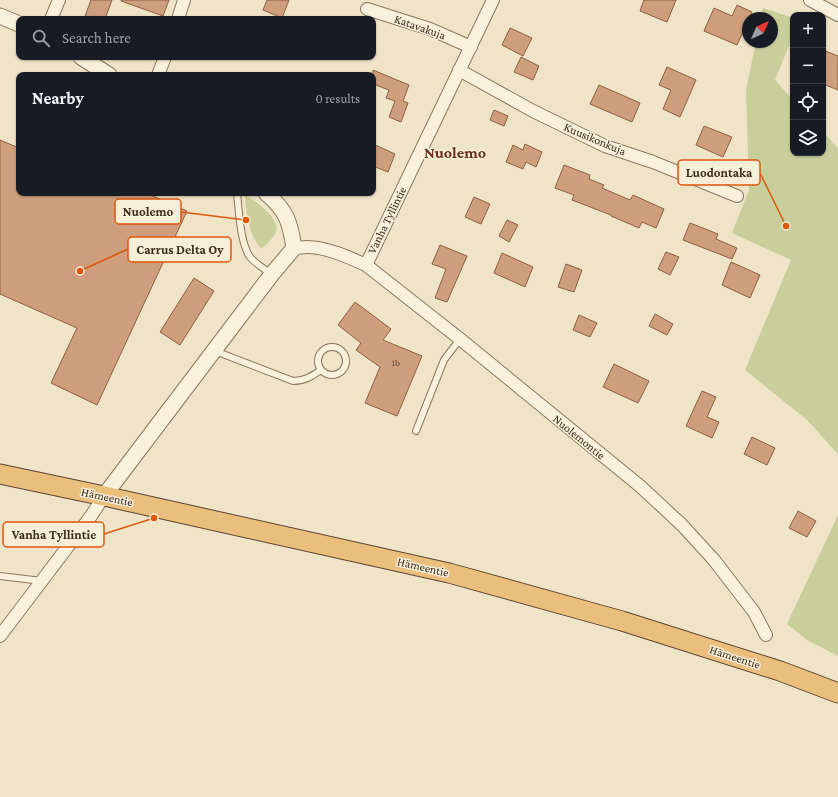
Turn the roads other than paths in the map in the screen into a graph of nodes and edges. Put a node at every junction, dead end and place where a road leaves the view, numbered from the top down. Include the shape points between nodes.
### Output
1 (59, 0) edge
2 (184, 0) edge
3 (493, 0) edge
4 (810, 0) edge
5 (367, 9) dead end
6 (838, 15) edge
7 (0, 16) edge
8 (52, 16) edge
9 (179, 16) edge
10 (16, 23) edge
11 (471, 47) junction
12 (86, 60) edge
13 (164, 60) edge
14 (459, 70) junction
15 (104, 72) edge
16 (159, 72) edge
17 (237, 196) edge
18 (269, 196) edge
19 (737, 196) dead end
20 (294, 248) junction
21 (366, 265) junction
22 (272, 274) junction
23 (460, 339) junction
24 (215, 350) junction
25 (321, 370) junction
26 (416, 431) dead end
27 (0, 474) edge
28 (104, 496) junction
29 (0, 576) edge
30 (42, 581) junction
31 (766, 635) dead end
32 (0, 636) edge
33 (838, 693) edge

1 - 8 street
2 - 9 street
3 - 11 street, Vanha Tyllintie
4 - 6 street
5 - 11 street, Katavakuja via 430,29
7 - 10 street
11 - 14 street, Vanha Tyllintie
12 - 15 street
13 - 16 street
14 - 19 street, Kuusikonkuja via 533,111 605,146 653,162
14 - 21 street, Vanha Tyllintie
17 - 22 lane via 246,250 251,258
18 - 20 street via 284,213
20 - 21 street, Vanha Tyllintie via 322,249
20 - 22 street
21 - 23 street, Nuolemontie
22 - 24 street
23 - 26 lane via 444,360
23 - 31 street, Nuolemontie via 640,486 682,525 714,560 754,612
24 - 25 lane via 293,381 305,380
24 - 28 street
25 - 25 lane via 329,375 342,372 347,364 343,351 335,346 321,351 318,360
27 - 28 highway, Hämeentie
28 - 30 street
28 - 33 highway, Hämeentie via 449,573 622,621 780,671
29 - 30 lane
30 - 32 street

